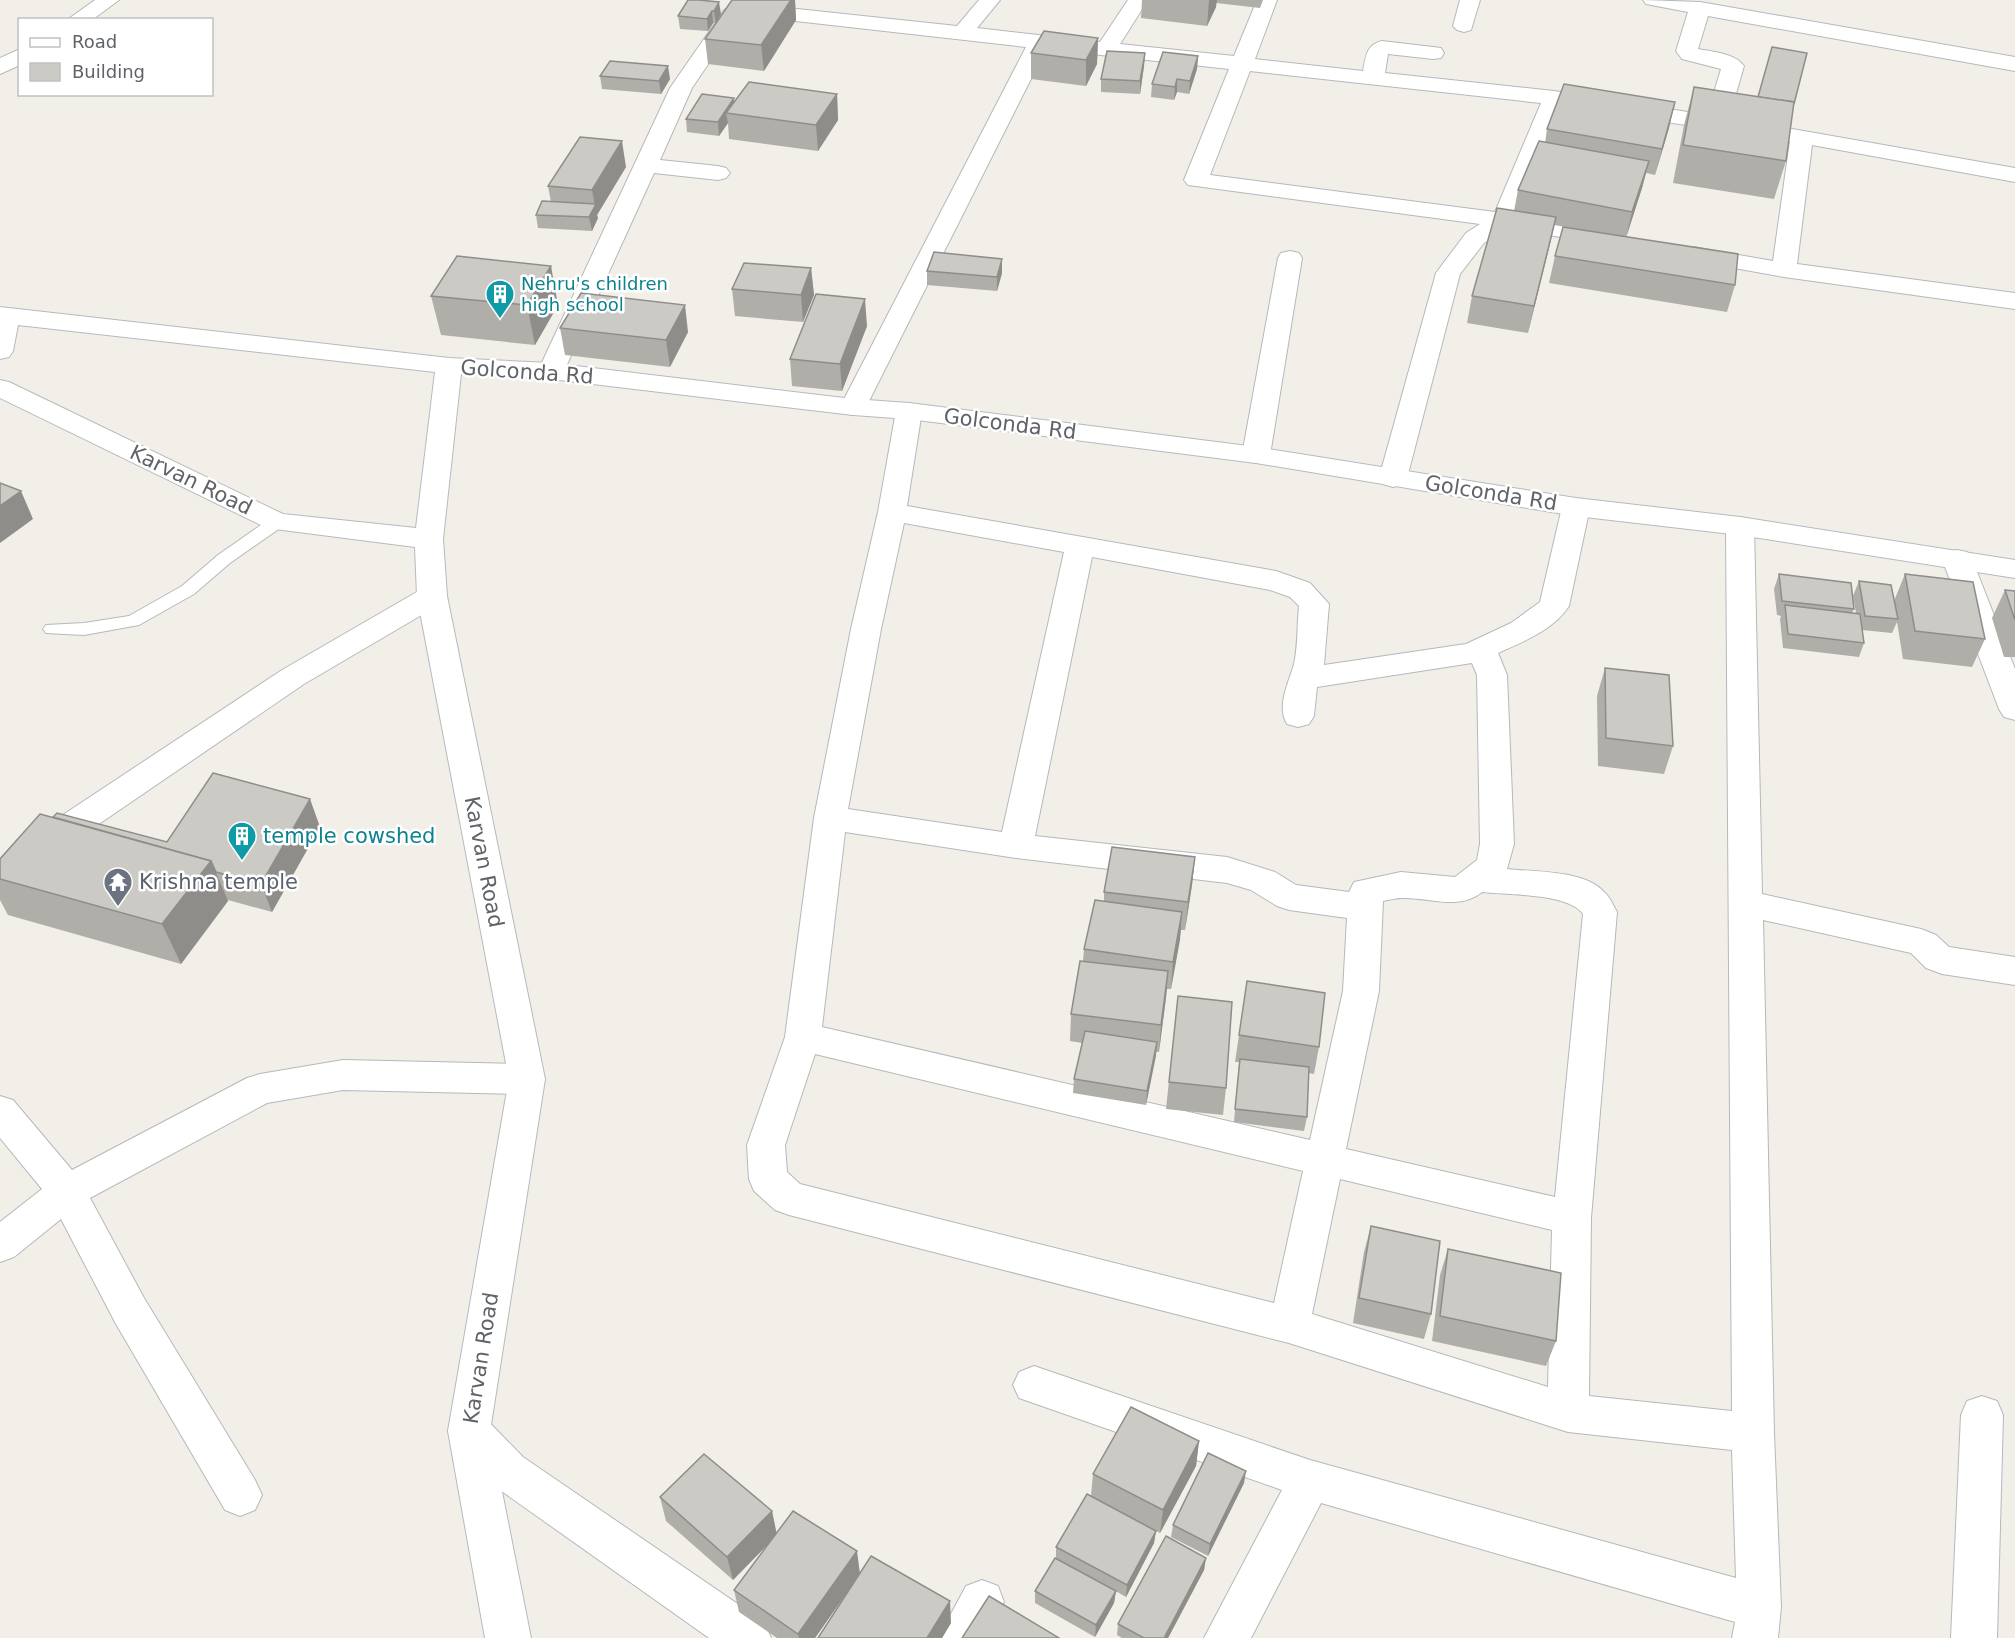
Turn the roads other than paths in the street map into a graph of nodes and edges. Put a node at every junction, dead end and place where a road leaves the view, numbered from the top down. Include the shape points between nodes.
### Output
1 (109, 0) edge
2 (990, 0) edge
3 (1138, 0) edge
4 (1267, 0) edge
5 (1470, 0) edge
6 (1653, 0) edge
7 (738, 4) edge
8 (1700, 8) junction
9 (80, 18) edge
10 (1464, 26) dead end
11 (963, 32) junction
12 (1040, 40) junction
13 (1107, 48) junction
14 (1433, 53) dead end
15 (18, 56) edge
16 (1242, 62) junction
17 (2015, 64) edge
18 (0, 67) edge
19 (1373, 77) junction
20 (1554, 98) junction
21 (1716, 123) junction
22 (1802, 136) junction
23 (645, 165) junction
24 (717, 173) dead end
25 (2015, 174) edge
26 (1504, 220) junction
27 (1633, 243) edge
28 (1668, 249) edge
29 (1290, 258) dead end
30 (1784, 270) junction
31 (2015, 301) edge
32 (3, 315) edge
33 (0, 351) edge
34 (449, 366) junction
35 (551, 371) junction
36 (0, 387) edge
37 (853, 407) junction
38 (909, 411) junction
39 (1256, 455) junction
40 (1393, 478) junction
41 (1576, 507) junction
42 (892, 512) junction
43 (277, 522) junction
44 (1740, 526) junction
45 (429, 539) junction
46 (1080, 546) junction
47 (1957, 559) junction
48 (2015, 569) edge
49 (432, 596) junction
50 (52, 629) dead end
51 (1481, 649) junction
52 (1303, 679) junction
53 (2015, 709) edge
54 (1298, 716) dead end
55 (830, 818) junction
56 (1016, 846) junction
57 (34, 851) edge
58 (1476, 879) junction
59 (1746, 903) junction
60 (1365, 907) junction
61 (2015, 971) edge
62 (803, 1036) junction
63 (527, 1079) junction
64 (0, 1111) edge
65 (1325, 1161) junction
66 (67, 1192) junction
67 (1572, 1218) junction
68 (0, 1245) edge
69 (1289, 1325) junction
70 (1034, 1385) dead end
71 (1568, 1413) junction
72 (1982, 1415) dead end
73 (469, 1431) junction
74 (1753, 1433) junction
75 (1310, 1480) junction
76 (240, 1496) dead end
77 (1757, 1623) edge
78 (508, 1638) edge
79 (748, 1638) edge
80 (1227, 1638) edge
81 (1974, 1638) edge

1 - 9 street
2 - 11 street
3 - 13 street
4 - 16 street
5 - 10 street
6 - 8 street
7 - 11 street via 883,15
7 - 23 street via 681,88
8 - 17 street
8 - 21 street via 1687,51 1734,66
11 - 12 street
12 - 13 street
12 - 37 street
13 - 16 street
14 - 19 street via 1382,47
15 - 18 street
16 - 19 street
16 - 26 street via 1196,180
19 - 20 street
20 - 21 street
20 - 26 street
21 - 22 street
22 - 25 street
22 - 30 street
23 - 24 street
23 - 35 street
26 - 27 street
26 - 40 street via 1475,238 1448,273
28 - 30 street
29 - 39 street
30 - 31 street
32 - 33 street
32 - 34 street, Golconda Rd
34 - 35 street, Golconda Rd
34 - 45 street
35 - 37 street, Golconda Rd
36 - 43 street, Karvan Road
37 - 38 street, Golconda Rd
38 - 39 street, Golconda Rd
38 - 42 street
39 - 40 street, Golconda Rd
40 - 41 street, Golconda Rd
41 - 44 street, Golconda Rd
41 - 51 street via 1554,606 1522,630
42 - 46 street
42 - 55 street
43 - 45 street, Karvan Road
43 - 50 lane via 188,590 133,621 84,629
44 - 47 street, Golconda Rd
44 - 59 street
45 - 49 street, Karvan Road
46 - 52 street via 1275,581 1300,590 1314,604 1309,664
46 - 56 street
47 - 48 street, Golconda Rd
47 - 53 street
49 - 57 street via 293,677
49 - 63 street, Karvan Road
51 - 52 street
51 - 58 street via 1492,675 1497,844 1492,866
52 - 54 street
55 - 56 street
55 - 62 street
56 - 60 street via 1227,870 1263,880 1289,897
58 - 60 street via 1462,890 1401,885 1366,891
58 - 67 street via 1570,888 1591,899 1600,912
59 - 61 street via 1921,942 1942,960
59 - 74 street
60 - 65 street via 1361,991
62 - 65 street
62 - 69 street via 766,1145 768,1179 789,1198
63 - 66 street via 343,1075 260,1089
63 - 73 street, Karvan Road
64 - 66 street
65 - 67 street
65 - 69 street
66 - 68 street
66 - 76 street via 130,1311
67 - 71 street
69 - 71 street
70 - 75 street
71 - 74 street
72 - 81 street
73 - 78 street, Karvan Road
73 - 79 street via 508,1471
74 - 77 street
75 - 77 street
75 - 80 street

